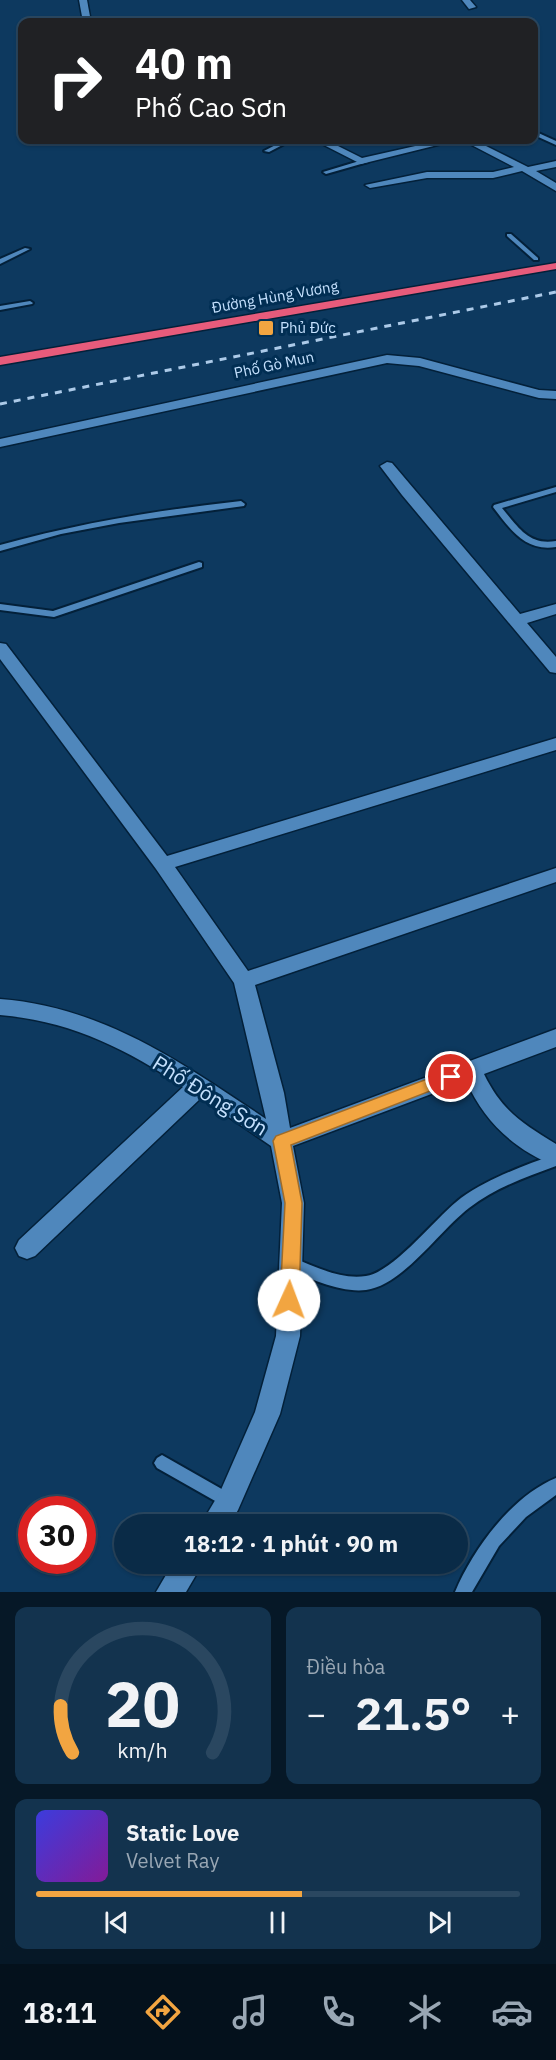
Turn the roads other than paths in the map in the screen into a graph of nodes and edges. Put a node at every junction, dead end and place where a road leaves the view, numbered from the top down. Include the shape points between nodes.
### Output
1 (83, 0) edge
2 (86, 18) edge
3 (538, 135) edge
4 (556, 143) edge
5 (282, 144) edge
6 (327, 144) edge
7 (436, 144) edge
8 (475, 144) edge
9 (267, 151) dead end
10 (366, 161) junction
11 (556, 164) edge
12 (525, 169) junction
13 (326, 172) dead end
14 (370, 185) dead end
15 (556, 188) edge
16 (509, 235) dead end
17 (27, 249) dead end
18 (556, 256) edge
19 (536, 259) junction
20 (0, 262) edge
21 (556, 266) edge
22 (30, 303) dead end
23 (0, 308) edge
24 (0, 349) edge
25 (0, 361) edge
26 (556, 394) edge
27 (0, 443) edge
28 (387, 466) dead end
29 (556, 489) edge
30 (241, 504) dead end
31 (556, 544) edge
32 (0, 548) edge
33 (199, 565) dead end
34 (0, 607) edge
35 (556, 609) edge
36 (518, 620) junction
37 (0, 648) edge
38 (556, 668) edge
39 (556, 744) edge
40 (163, 864) junction
41 (556, 875) edge
42 (243, 981) junction
43 (1, 1008) edge
44 (556, 1038) edge
45 (471, 1069) junction
46 (199, 1086) junction
47 (282, 1141) junction
48 (556, 1158) edge
49 (27, 1248) dead end
50 (291, 1264) junction
51 (162, 1463) dead end
52 (556, 1486) edge
53 (229, 1501) junction
54 (221, 1514) edge
55 (182, 1574) edge
56 (170, 1592) edge
57 (463, 1592) edge

1 - 2 street
3 - 4 lane
5 - 9 lane
6 - 10 street
7 - 10 street
8 - 12 street
10 - 13 lane
11 - 12 street
12 - 14 street via 493,175 428,174
12 - 15 street
16 - 19 lane
17 - 20 lane
18 - 19 highway, Đường Hùng Vương
19 - 24 highway, Đường Hùng Vương
21 - 25 highway, Đường Hùng Vương
22 - 23 lane
26 - 27 street, Phố Gò Mun via 539,394 420,362 387,359
28 - 36 street via 428,520
29 - 31 lane via 498,507 527,541 546,547
30 - 32 lane via 133,516
33 - 34 lane via 54,614
35 - 36 street
36 - 38 street
37 - 40 street
39 - 40 street
40 - 42 street
41 - 42 street
42 - 47 street
43 - 46 street, Phố Đông Sơn via 38,1008 85,1023
44 - 45 street
45 - 47 street
45 - 48 street via 485,1099 504,1123
46 - 47 street, Phố Đông Sơn
46 - 49 street
47 - 50 street, Phố Đông Sơn via 293,1203
48 - 50 lane via 503,1180 466,1202 399,1265 376,1281 352,1284
50 - 53 street, Phố Đông Sơn via 288,1336 278,1375 267,1414
51 - 53 lane
52 - 57 lane via 520,1511 493,1540
53 - 54 street, Phố Đông Sơn
55 - 56 street

